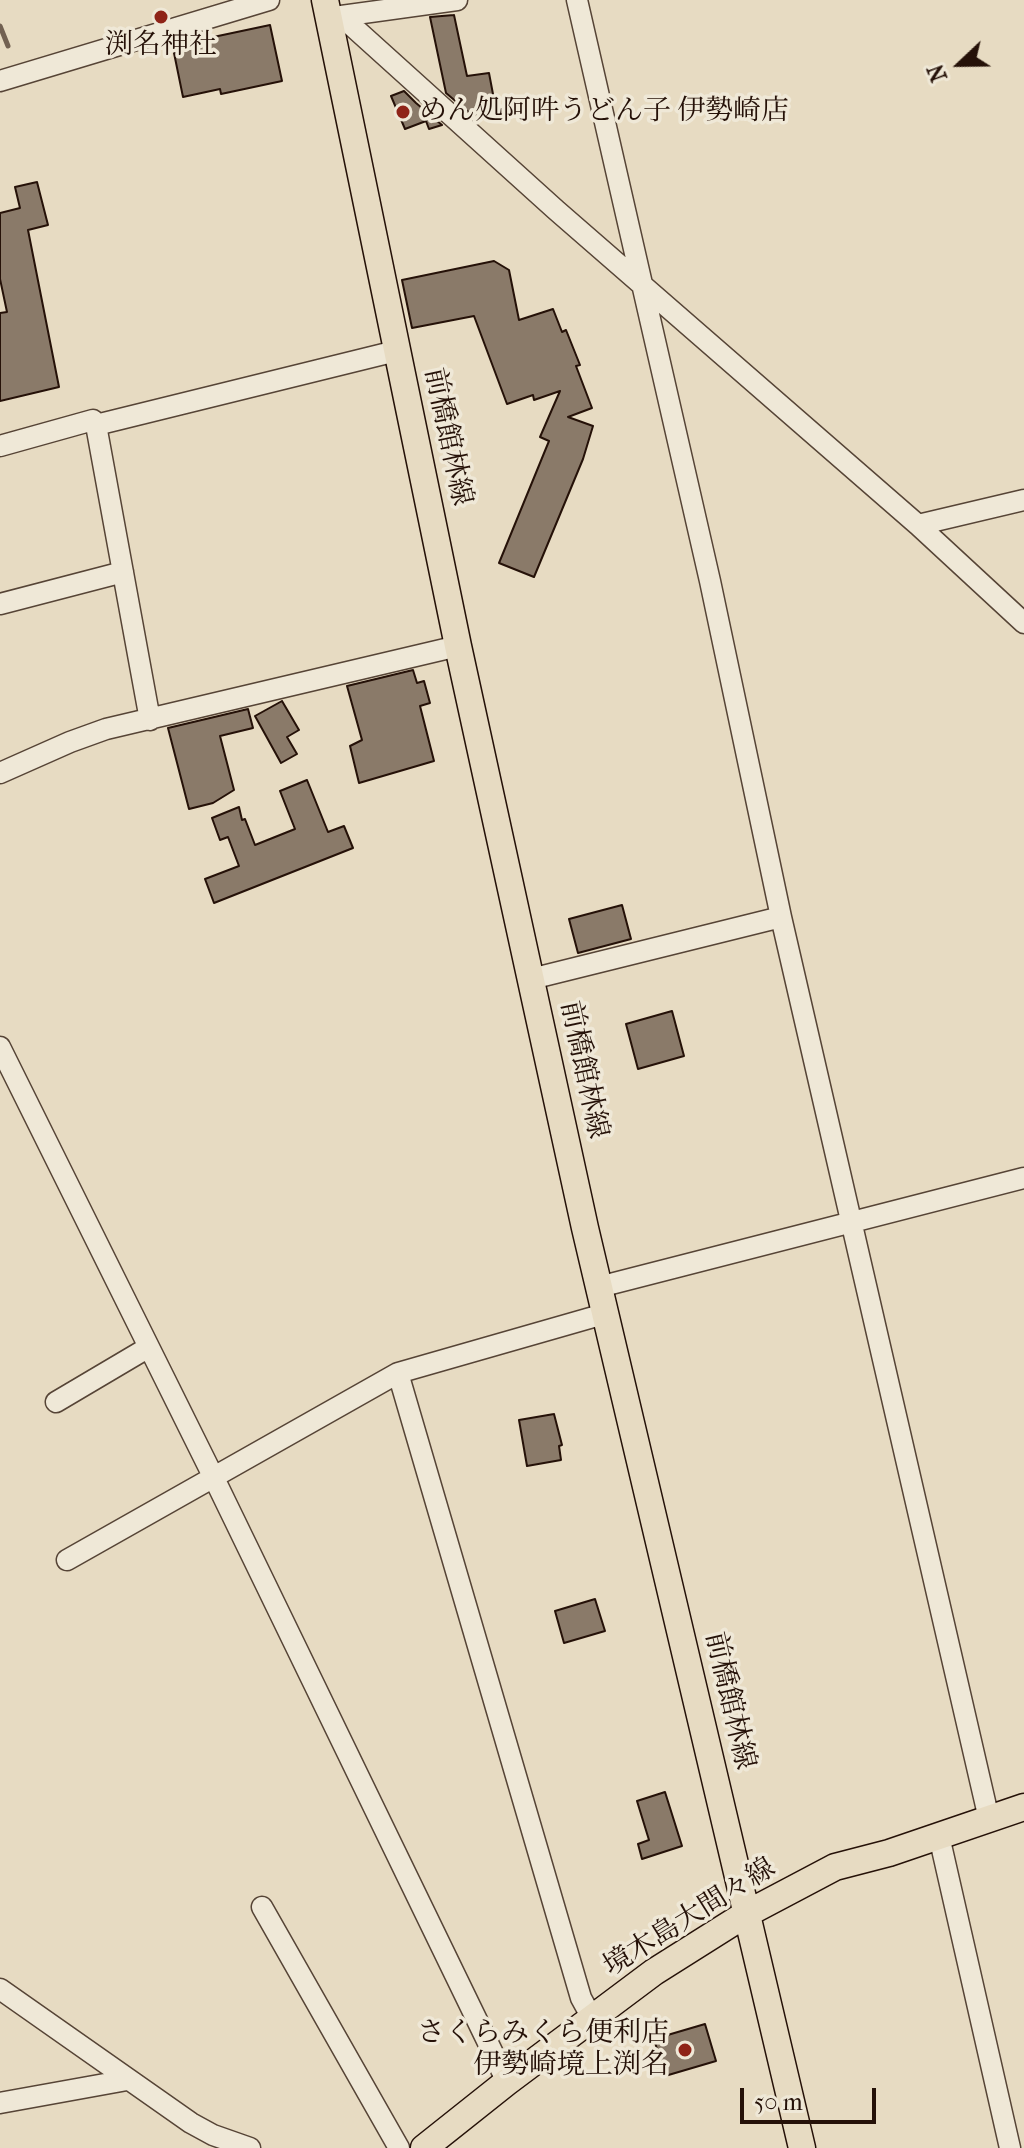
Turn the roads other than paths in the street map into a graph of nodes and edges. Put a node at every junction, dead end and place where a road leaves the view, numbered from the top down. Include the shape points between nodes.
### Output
1 (269, 0) edge
2 (457, 0) edge
3 (577, 0) edge
4 (332, 11) edge
5 (0, 81) edge
6 (641, 283) junction
7 (396, 351) junction
8 (96, 425) junction
9 (0, 446) edge
10 (1024, 500) edge
11 (918, 525) junction
12 (123, 572) junction
13 (0, 604) edge
14 (1024, 623) edge
15 (458, 646) junction
16 (150, 720) junction
17 (0, 773) edge
18 (781, 917) junction
19 (531, 979) junction
20 (0, 1047) edge
21 (1024, 1178) edge
22 (852, 1220) junction
23 (599, 1287) junction
24 (604, 1314) junction
25 (149, 1347) junction
26 (398, 1373) junction
27 (56, 1402) dead end
28 (214, 1478) junction
29 (67, 1560) dead end
30 (1024, 1807) edge
31 (989, 1819) junction
32 (939, 1836) junction
33 (262, 1907) dead end
34 (746, 1914) junction
35 (0, 1989) edge
36 (592, 2018) junction
37 (127, 2080) junction
38 (507, 2082) junction
39 (0, 2103) edge
40 (250, 2148) edge
41 (399, 2148) edge
42 (424, 2148) edge
43 (802, 2148) edge
44 (1010, 2148) edge

1 - 5 street
2 - 4 street
3 - 6 street
4 - 6 street
4 - 7 main road, 前橋館林線
6 - 11 street
6 - 18 street
7 - 8 street
7 - 15 main road, 前橋館林線
8 - 9 street via 93,420
8 - 12 street
10 - 11 street
11 - 14 street
12 - 13 street
12 - 16 street
15 - 16 street
15 - 19 main road, 前橋館林線
16 - 17 street via 106,729
18 - 19 street
18 - 22 street
19 - 23 main road, 前橋館林線
20 - 25 street
21 - 22 street
22 - 23 street
22 - 31 street
23 - 24 main road, 前橋館林線
24 - 26 street
24 - 34 main road, 前橋館林線
25 - 27 street
25 - 28 street
26 - 28 street
26 - 36 street via 581,1998
28 - 29 street
28 - 38 street
30 - 31 main road, 境木島大間々線
31 - 32 main road, 境木島大間々線
32 - 34 main road, 境木島大間々線 via 835,1867
32 - 44 street
33 - 41 street
34 - 36 main road, 境木島大間々線
34 - 43 main road, 前橋館林線
35 - 37 street
36 - 38 main road, 境木島大間々線
37 - 39 street
37 - 40 street via 191,2123
38 - 42 main road, 境木島大間々線

